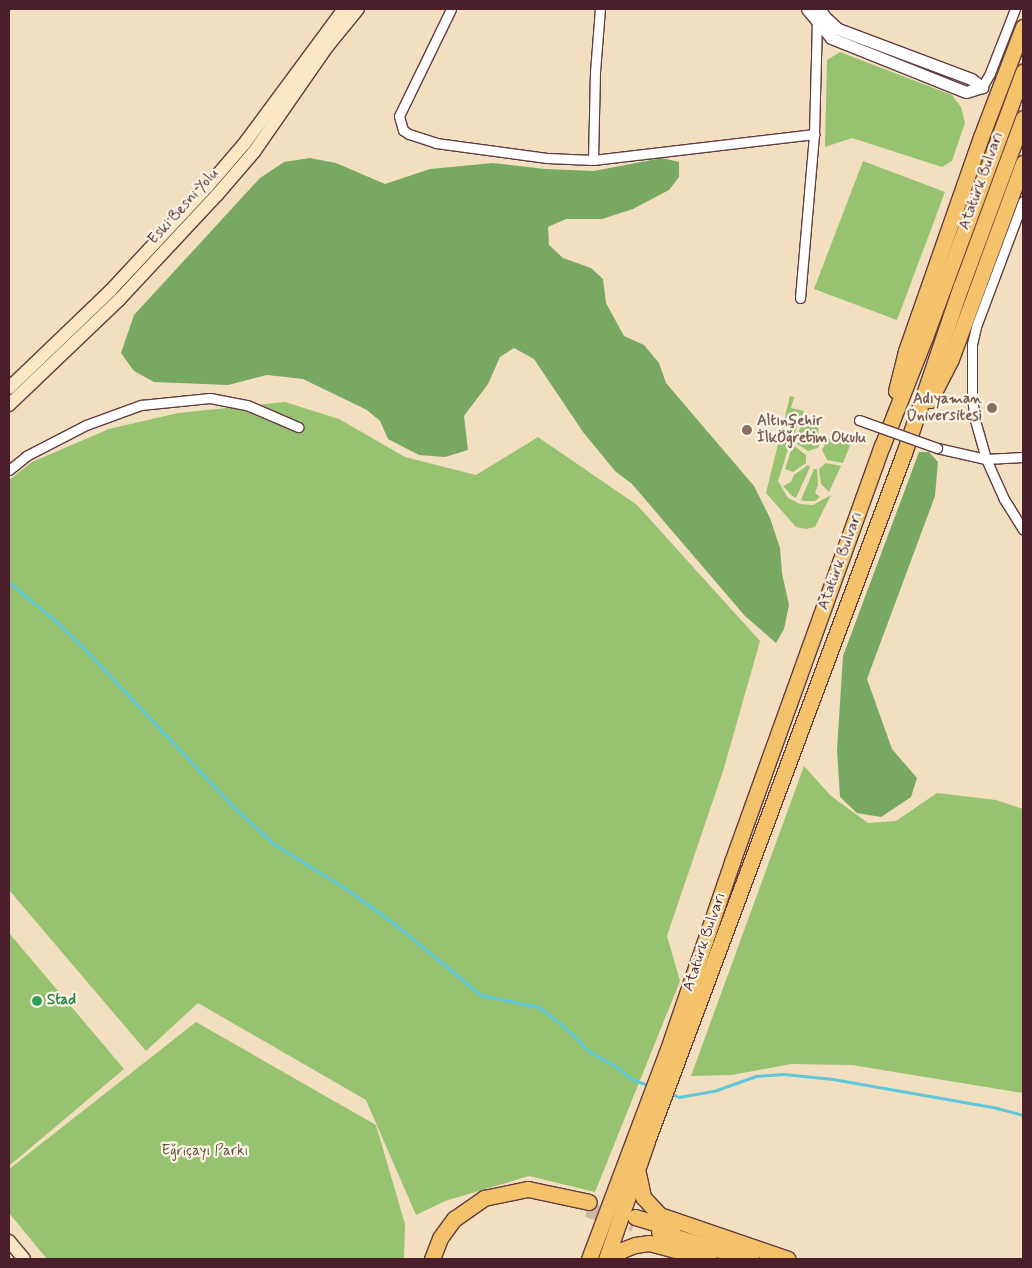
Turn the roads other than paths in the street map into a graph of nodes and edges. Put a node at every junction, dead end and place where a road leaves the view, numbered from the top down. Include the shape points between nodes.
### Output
1 (344, 9) edge
2 (358, 9) edge
3 (451, 9) edge
4 (600, 9) edge
5 (808, 9) edge
6 (1015, 9) edge
7 (820, 16) edge
8 (1023, 26) edge
9 (1023, 72) edge
10 (982, 87) joint
11 (1023, 118) edge
12 (814, 134) junction
13 (593, 160) junction
14 (1023, 162) edge
15 (1019, 183) edge
16 (1023, 201) edge
17 (800, 298) dead end
18 (9, 388) edge
19 (9, 405) edge
20 (858, 420) dead end
21 (298, 427) dead end
22 (882, 446) junction
23 (904, 453) junction
24 (1023, 457) edge
25 (986, 459) junction
26 (9, 470) edge
27 (1023, 530) edge
28 (673, 1054) junction
29 (641, 1139) junction
30 (637, 1171) junction
31 (9, 1241) edge
32 (24, 1259) edge
33 (432, 1259) edge
34 (440, 1259) edge
35 (589, 1259) edge
36 (606, 1259) edge
37 (611, 1259) edge
38 (708, 1259) edge
39 (751, 1259) edge
40 (779, 1259) edge
41 (788, 1259) edge

1 - 18 main road, Eski Besni Yolu via 244,144 207,187 130,271
2 - 19 main road, Eski Besni Yolu via 254,152 217,196 139,279
3 - 13 street via 400,116 403,130 436,143 547,158
4 - 13 street via 594,72
5 - 7 street
6 - 10 street
7 - 10 street via 838,29 971,79
7 - 12 street
8 - 22 highway via 906,351
9 - 22 highway, Atatürk Bulvarı
11 - 23 highway, Atatürk Bulvarı
12 - 13 street
12 - 17 street
14 - 15 highway
15 - 23 highway via 951,359
16 - 25 street via 972,344 974,415
20 - 25 street, bridge via 937,448
21 - 26 street via 247,405 210,398 142,405 86,426 26,456
22 - 28 highway, Atatürk Bulvarı via 739,843
23 - 28 highway, Atatürk Bulvarı
24 - 25 street
25 - 27 street via 1004,499
28 - 29 highway
29 - 30 highway
29 - 35 highway
30 - 36 highway
30 - 41 highway via 643,1196 660,1215
31 - 32 main road
33 - 34 highway via 440,1238 454,1219 484,1198 528,1189 588,1205 534,1197 494,1203 470,1216 460,1226
37 - 38 highway via 622,1250 649,1243
39 - 40 highway via 635,1221

